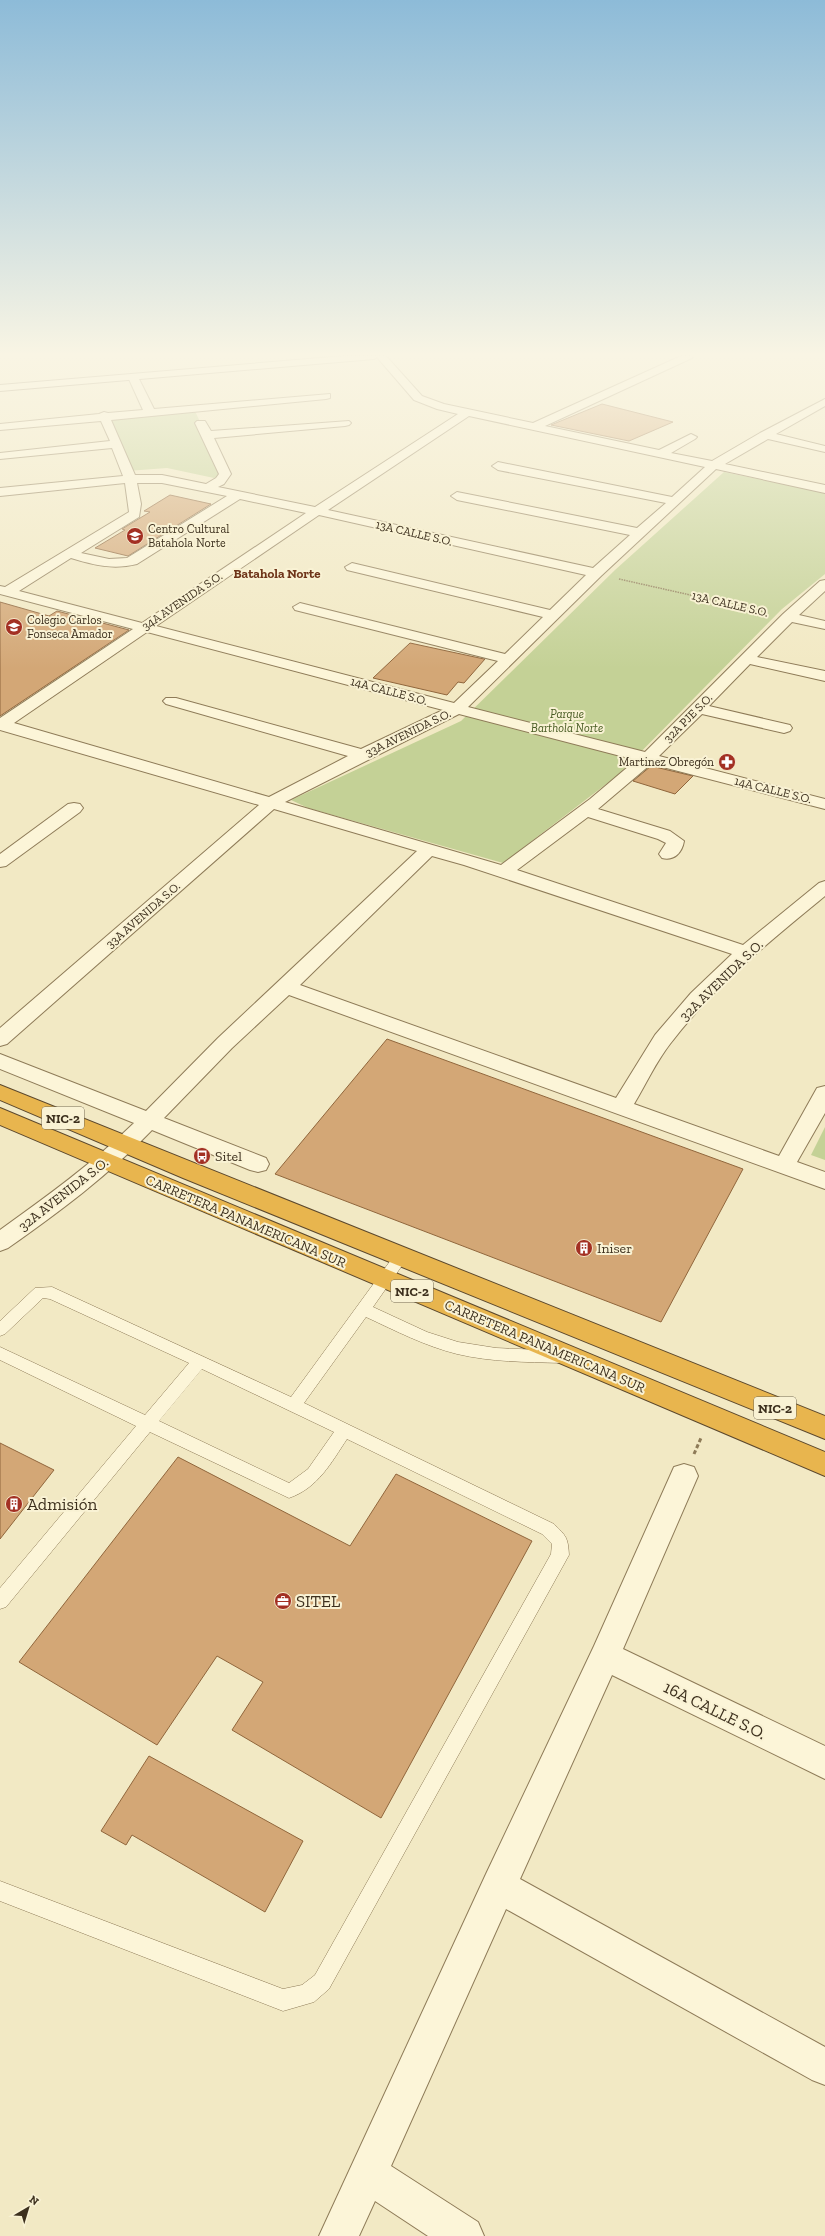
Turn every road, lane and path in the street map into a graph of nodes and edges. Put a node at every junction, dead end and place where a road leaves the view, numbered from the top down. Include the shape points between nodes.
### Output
1 (123, 460) edge
2 (219, 460) edge
3 (395, 460) edge
4 (685, 460) edge
5 (722, 460) edge
6 (498, 466) dead end
7 (712, 466) junction
8 (130, 478) junction
9 (208, 488) junction
10 (825, 489) edge
11 (0, 492) edge
12 (239, 494) junction
13 (457, 496) dead end
14 (676, 501) junction
15 (317, 511) junction
16 (641, 533) junction
17 (70, 554) junction
18 (352, 567) dead end
19 (596, 573) junction
20 (825, 584) edge
21 (3, 591) edge
22 (300, 607) dead end
23 (554, 615) junction
24 (788, 617) junction
25 (825, 625) edge
26 (144, 627) junction
27 (508, 659) junction
28 (746, 659) junction
29 (825, 676) edge
30 (171, 701) dead end
31 (458, 708) junction
32 (698, 708) junction
33 (0, 724) edge
34 (784, 728) dead end
35 (363, 755) junction
36 (648, 758) junction
37 (271, 803) junction
38 (825, 804) edge
39 (74, 808) dead end
40 (585, 811) junction
41 (429, 849) junction
42 (668, 854) dead end
43 (0, 862) edge
44 (503, 872) junction
45 (825, 887) edge
46 (746, 952) junction
47 (286, 987) junction
48 (0, 1038) edge
49 (0, 1061) edge
50 (0, 1092) edge
51 (825, 1093) edge
52 (621, 1108) junction
53 (0, 1116) edge
54 (149, 1120) junction
55 (126, 1144) junction
56 (106, 1161) junction
57 (258, 1164) dead end
58 (784, 1166) junction
59 (825, 1181) edge
60 (0, 1242) edge
61 (401, 1257) junction
62 (384, 1280) junction
63 (364, 1309) junction
64 (0, 1330) edge
65 (0, 1353) edge
66 (572, 1357) junction
67 (199, 1362) junction
68 (294, 1406) junction
69 (148, 1424) junction
70 (825, 1428) edge
71 (344, 1430) junction
72 (701, 1438) dead end
73 (825, 1464) edge
74 (687, 1468) joint
75 (0, 1601) edge
76 (605, 1656) junction
77 (825, 1763) edge
78 (498, 1886) junction
79 (0, 1891) edge
80 (825, 2067) edge
81 (368, 2174) junction
82 (339, 2236) edge
83 (464, 2236) edge

1 - 8 street
2 - 9 street via 225,474 220,481
3 - 15 street, 34A AVENIDA S.O.
4 - 7 street
5 - 7 street, 33A AVENIDA S.O.
6 - 14 street
7 - 10 street
7 - 14 street, 33A AVENIDA S.O.
8 - 9 street, 13A CALLE S.O. via 162,478
8 - 11 street, 13A CALLE S.O.
8 - 17 street via 135,514
9 - 12 street, 13A CALLE S.O.
12 - 15 street, 13A CALLE S.O.
12 - 17 street via 127,562 111,564
13 - 16 street
14 - 16 street, 33A AVENIDA S.O.
15 - 19 street, 13A CALLE S.O.
15 - 26 street, 34A AVENIDA S.O.
16 - 19 street, 33A AVENIDA S.O.
17 - 21 street
18 - 23 street
19 - 23 street, 33A AVENIDA S.O.
19 - 24 path, 13A CALLE S.O.
20 - 24 street, 32A PJE S.O.
21 - 26 street, 14A CALLE S.O.
22 - 27 street
23 - 27 street, 33A AVENIDA S.O.
24 - 25 street, 13A CALLE S.O.
24 - 28 street, 32A PJE S.O.
26 - 31 street, 14A CALLE S.O.
26 - 33 street, 34A AVENIDA S.O.
27 - 31 street, 33A AVENIDA S.O.
28 - 29 street
28 - 32 street, 32A PJE S.O.
30 - 35 street
31 - 35 street, 33A AVENIDA S.O.
31 - 36 street, 14A CALLE S.O.
32 - 34 street
32 - 36 street, 32A PJE S.O.
33 - 37 street
35 - 37 street, 33A AVENIDA S.O.
36 - 38 street, 14A CALLE S.O.
36 - 40 street, 32A PJE S.O.
37 - 41 street
37 - 48 street, 33A AVENIDA S.O.
39 - 43 street
40 - 42 street via 664,835 675,841 674,848
40 - 44 street, 32A PJE S.O.
41 - 44 street
41 - 47 street, 32A AVENIDA S.O.
44 - 46 street
45 - 46 street, 32A AVENIDA S.O.
46 - 52 street, 32A AVENIDA S.O. via 691,1005 661,1041
47 - 52 street
47 - 54 street, 32A AVENIDA S.O. via 225,1043
49 - 54 street
50 - 55 highway, CARRETERA PANAMERICANA SUR / NIC-2
51 - 58 street
52 - 58 street
53 - 56 highway, CARRETERA PANAMERICANA SUR / NIC-2
54 - 55 street, 32A AVENIDA S.O.
54 - 57 street
55 - 56 street, 32A AVENIDA S.O.
55 - 61 highway, CARRETERA PANAMERICANA SUR / NIC-2
56 - 60 street, 32A AVENIDA S.O. via 64,1196
56 - 62 highway, CARRETERA PANAMERICANA SUR / NIC-2
58 - 59 street
61 - 62 lane
61 - 70 highway, CARRETERA PANAMERICANA SUR / NIC-2
62 - 63 lane
62 - 66 highway, CARRETERA PANAMERICANA SUR / NIC-2
63 - 66 lane via 416,1333 457,1347 501,1356
63 - 68 lane
64 - 67 lane via 40,1292 52,1293
65 - 69 lane
66 - 73 highway, CARRETERA PANAMERICANA SUR / NIC-2
67 - 68 lane
67 - 69 lane
68 - 71 lane
69 - 71 lane via 289,1491 300,1487 312,1476
69 - 75 lane
71 - 79 lane via 548,1529 560,1541 560,1555 322,1982 307,1995 283,2000
72 - 74 path
74 - 76 street
76 - 77 street, 16A CALLE S.O.
76 - 78 street
78 - 80 street
78 - 81 street
81 - 82 street
81 - 83 street

